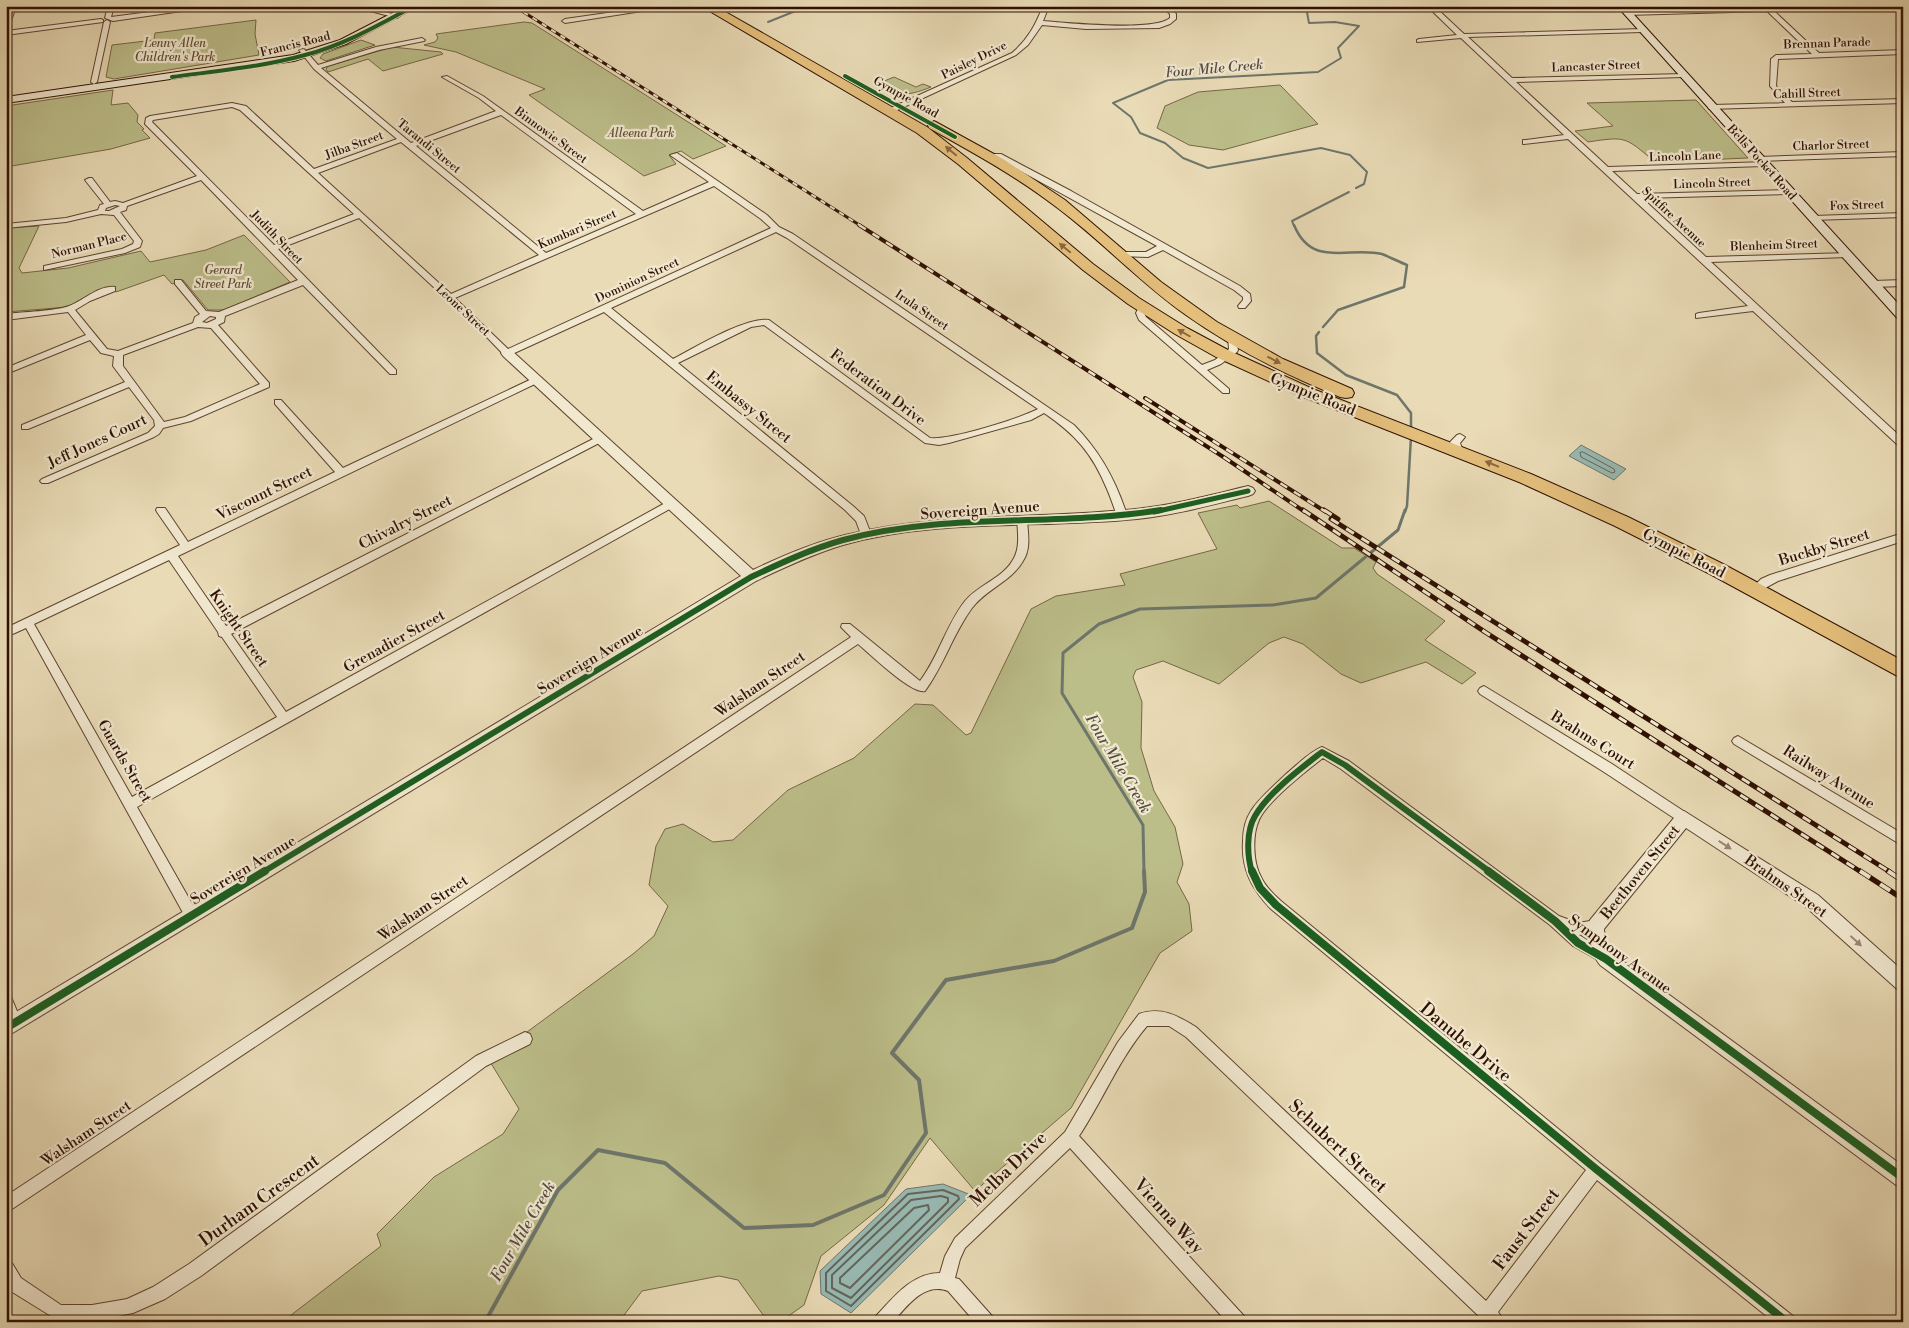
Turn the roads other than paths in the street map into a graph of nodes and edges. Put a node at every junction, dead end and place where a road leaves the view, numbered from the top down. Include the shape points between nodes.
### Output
1 (13, 6) edge
2 (111, 6) edge
3 (209, 6) edge
4 (354, 6) edge
5 (402, 6) edge
6 (414, 6) edge
7 (671, 6) edge
8 (706, 6) edge
9 (721, 6) edge
10 (1046, 6) edge
11 (1165, 6) edge
12 (1430, 6) edge
13 (1889, 6) edge
14 (1827, 7) edge
15 (1710, 9) edge
16 (1624, 10) edge
17 (1769, 10) junction
18 (390, 16) junction
19 (108, 20) junction
20 (565, 21) dead end
21 (1040, 23) junction
22 (6, 27) edge
23 (1642, 30) junction
24 (6, 33) edge
25 (1462, 36) junction
26 (422, 40) dead end
27 (1419, 41) dead end
28 (1903, 52) edge
29 (304, 53) junction
30 (1816, 54) junction
31 (316, 68) junction
32 (1684, 75) junction
33 (445, 77) dead end
34 (1510, 80) junction
35 (94, 82) junction
36 (6, 94) edge
37 (6, 100) edge
38 (1903, 101) edge
39 (1790, 104) junction
40 (1712, 106) junction
41 (895, 108) junction
42 (501, 112) junction
43 (150, 118) joint
44 (1571, 136) junction
45 (402, 139) junction
46 (1526, 142) dead end
47 (412, 145) junction
48 (1903, 154) edge
49 (674, 155) dead end
50 (995, 158) junction
51 (1762, 161) junction
52 (1606, 169) junction
53 (974, 171) junction
54 (313, 172) junction
55 (203, 177) junction
56 (89, 180) dead end
57 (714, 183) junction
58 (1789, 192) junction
59 (1635, 196) junction
60 (108, 204) junction
61 (124, 205) junction
62 (101, 212) junction
63 (116, 213) junction
64 (642, 214) junction
65 (360, 215) junction
66 (1903, 215) edge
67 (1813, 218) junction
68 (6, 226) edge
69 (776, 229) junction
70 (1163, 246) junction
71 (274, 248) junction
72 (1121, 254) junction
73 (1148, 255) junction
74 (545, 256) junction
75 (1846, 256) junction
76 (1703, 260) junction
77 (47, 268) dead end
78 (1138, 270) junction
79 (304, 281) junction
80 (178, 282) dead end
81 (1903, 283) edge
82 (1873, 284) junction
83 (112, 289) dead end
84 (450, 297) junction
85 (1242, 306) dead end
86 (605, 308) junction
87 (1143, 308) junction
88 (1755, 308) junction
89 (70, 309) junction
90 (205, 314) junction
91 (220, 315) junction
92 (1699, 316) dead end
93 (1903, 317) edge
94 (6, 318) edge
95 (197, 324) junction
96 (213, 325) junction
97 (92, 336) junction
98 (1232, 337) junction
99 (507, 353) junction
100 (119, 354) junction
101 (1226, 356) junction
102 (672, 363) junction
103 (1201, 369) junction
104 (6, 371) edge
105 (393, 372) dead end
106 (536, 380) junction
107 (130, 384) junction
108 (1226, 391) dead end
109 (278, 402) dead end
110 (1044, 409) junction
111 (1396, 420) junction
112 (160, 426) junction
113 (25, 427) dead end
114 (600, 439) junction
115 (1903, 444) edge
116 (341, 472) junction
117 (45, 481) dead end
118 (1248, 492) dead end
119 (671, 504) junction
120 (161, 510) dead end
121 (1122, 515) junction
122 (1022, 520) junction
123 (866, 534) junction
124 (1903, 538) edge
125 (186, 546) junction
126 (171, 554) junction
127 (751, 577) junction
128 (1760, 586) junction
129 (28, 623) junction
130 (846, 627) dead end
131 (6, 633) edge
132 (223, 633) junction
133 (858, 638) junction
134 (1903, 658) edge
135 (1903, 671) edge
136 (1484, 691) dead end
137 (284, 719) junction
138 (1738, 741) dead end
139 (1322, 752) joint
140 (131, 804) junction
141 (1684, 818) junction
142 (1903, 842) edge
143 (192, 916) junction
144 (1555, 921) junction
145 (1596, 926) junction
146 (1606, 959) junction
147 (1903, 983) edge
148 (6, 1002) edge
149 (1144, 1018) joint
150 (11, 1025) edge
151 (525, 1039) dead end
152 (1070, 1138) junction
153 (1596, 1169) junction
154 (1903, 1178) edge
155 (6, 1205) edge
156 (6, 1269) edge
157 (946, 1281) junction
158 (1492, 1317) edge
159 (882, 1322) edge
160 (986, 1322) edge
161 (1238, 1322) edge
162 (1787, 1322) edge

1 - 22 street
2 - 19 street
3 - 19 street
4 - 18 street
5 - 18 main road, Francis Road
6 - 18 main road, Francis Road
7 - 20 street
8 - 41 highway, Gympie Road
9 - 41 highway, Gympie Road
10 - 21 street, Paisley Drive
11 - 21 street via 1173,14 1173,19 1159,26 1086,27
12 - 25 street, Spitfire Avenue
13 - 14 street
14 - 17 street
15 - 16 street
15 - 17 street
16 - 23 main road, Bells Pocket Road
17 - 30 street
18 - 29 main road, Francis Road
19 - 24 street
19 - 35 street
21 - 41 street, Paisley Drive via 1028,42 1008,58
23 - 25 street
23 - 32 main road, Bells Pocket Road
25 - 27 street
25 - 34 street, Spitfire Avenue
26 - 31 street via 378,48
28 - 30 street, Brennan Parade
29 - 31 street, Tarandi Street
29 - 35 main road, Francis Road
29 - 37 main road, Francis Road via 243,67
30 - 39 street, Brennan Parade via 1774,59 1773,86
31 - 45 street, Tarandi Street
32 - 34 street, Lancaster Street
32 - 40 main road, Bells Pocket Road
33 - 42 street, Binnowie Street
34 - 44 street, Spitfire Avenue
35 - 36 main road, Francis Road
38 - 39 street, Cahill Street
39 - 40 street, Cahill Street
40 - 51 main road, Bells Pocket Road
41 - 50 highway, Gympie Road
53 -> 41 highway, Gympie Road
42 - 47 street
42 - 64 street, Binnowie Street
43 - 54 street, Leone Street via 240,106
43 - 55 street, Judith Street via 148,122
44 - 46 street
44 - 52 street, Spitfire Avenue
45 - 47 street, Tarandi Street
45 - 54 street, Jilba Street
47 - 74 street, Tarandi Street
48 - 51 street, Charlor Street
49 - 57 street, Irula Street
50 - 53 highway via 983,162
50 - 70 street, Gympie Road via 1042,179
50 - 72 highway, Gympie Road via 1060,204
51 - 52 street, Lincoln Lane
51 - 58 main road, Bells Pocket Road
52 - 59 street, Spitfire Avenue
87 -> 53 highway, Gympie Road via 1097,274
54 - 65 street, Leone Street
55 - 61 street
55 - 71 street, Judith Street
56 - 60 street
57 - 64 street, Kumbari Street
57 - 69 street, Irula Street
58 - 59 street, Lincoln Street
58 - 67 main road, Bells Pocket Road
59 - 76 street, Spitfire Avenue
60 - 61 street
60 - 62 street
61 - 63 street
62 - 63 street
62 - 68 street via 66,220
63 - 77 street, Norman Place via 138,241 137,245 125,251
64 - 74 street, Kumbari Street
65 - 71 street
65 - 84 street, Leone Street
66 - 67 street, Fox Street
67 - 75 main road, Bells Pocket Road
69 - 86 street, Dominion Street
69 - 110 street, Irula Street
70 - 73 street
70 - 85 street, Gympie Road via 1244,293 1248,299
71 - 79 street, Judith Street
72 - 73 street
72 - 78 highway, Gympie Road
73 - 78 street
74 - 84 street, Kumbari Street
75 - 76 street, Blenheim Street
75 - 82 main road, Bells Pocket Road
76 - 88 street, Spitfire Avenue
78 - 98 highway, Gympie Road via 1183,306
79 - 91 street
79 - 105 street, Judith Street
80 - 90 street
81 - 82 street
82 - 93 main road, Bells Pocket Road
83 - 89 street
84 - 99 street, Leone Street
86 - 99 street, Dominion Street
86 - 102 street, Embassy Street
101 -> 87 highway, Gympie Road
87 - 103 street, Gympie Road via 1142,318
88 - 92 street
88 - 115 street, Spitfire Avenue
89 - 94 street
89 - 97 street
90 - 91 street
90 - 95 street
91 - 96 street via 220,320
95 - 96 street via 203,327
95 - 100 street
96 - 112 street via 266,385 188,419
97 - 100 street via 104,351
97 - 104 street
98 - 101 street via 1234,350
98 -> 111 highway, Gympie Road
99 - 106 street, Leone Street
100 - 107 street via 118,366
101 - 103 street
101 - 111 highway, Gympie Road via 1281,381
102 - 110 street, Federation Drive via 762,319 928,441 949,440 1028,418
102 - 123 street, Embassy Street via 856,514
103 - 108 street, Gympie Road
106 - 114 street, Leone Street
106 - 116 street, Viscount Street
107 - 112 street via 159,420
107 - 113 street
109 - 116 street
110 - 121 street, Irula Street via 1071,427 1092,449
111 - 128 highway, Gympie Road via 1459,444 1522,462 1597,496 1671,532
112 - 117 street, Jeff Jones Court via 151,435
114 - 119 street, Leone Street
114 - 132 street, Chivalry Street
116 - 125 street, Viscount Street
118 - 121 street, Sovereign Avenue
119 - 127 street, Leone Street
119 - 137 street, Grenadier Street
120 - 125 street
121 - 122 street, Sovereign Avenue
122 - 123 street, Sovereign Avenue via 947,523
122 - 133 street via 1023,551 1016,564 971,602 921,688
123 - 127 street, Sovereign Avenue via 790,557
124 - 128 street, Buckby Street
125 - 126 street, Viscount Street
126 - 129 street, Viscount Street
126 - 132 street, Knight Street
127 - 143 street, Sovereign Avenue
128 - 134 highway, Gympie Road
128 - 135 highway, Gympie Road
129 - 131 street, Viscount Street
129 - 140 street, Guards Street
130 - 133 street
132 - 137 street, Knight Street
133 - 155 street, Walsham Street
136 - 141 street, Brahms Court
137 - 140 street, Grenadier Street
138 - 142 street, Railway Avenue
139 - 144 street, Symphony Avenue via 1345,765
139 - 153 street, Danube Drive via 1255,816 1249,828 1252,874 1262,892
140 - 143 street, Guards Street
141 - 145 street, Beethoven Street
141 -> 147 street, Brahms Street via 1812,901
143 - 150 street, Sovereign Avenue
144 - 145 street via 1578,929
144 - 146 street, Symphony Avenue
145 - 146 street via 1594,940
146 - 154 street, Symphony Avenue
148 - 150 street
149 - 152 street, Melba Drive via 1116,1054
149 - 158 street, Schubert Street via 1171,1019 1191,1032
151 - 156 street, Durham Crescent via 481,1061 159,1293 127,1307 92,1313 59,1313 15,1284
152 - 157 street, Melba Drive via 960,1243
152 - 161 street, Vienna Way
153 - 158 street, Faust Street
153 - 162 street, Danube Drive
157 - 159 street via 921,1284
157 - 160 street via 961,1292

